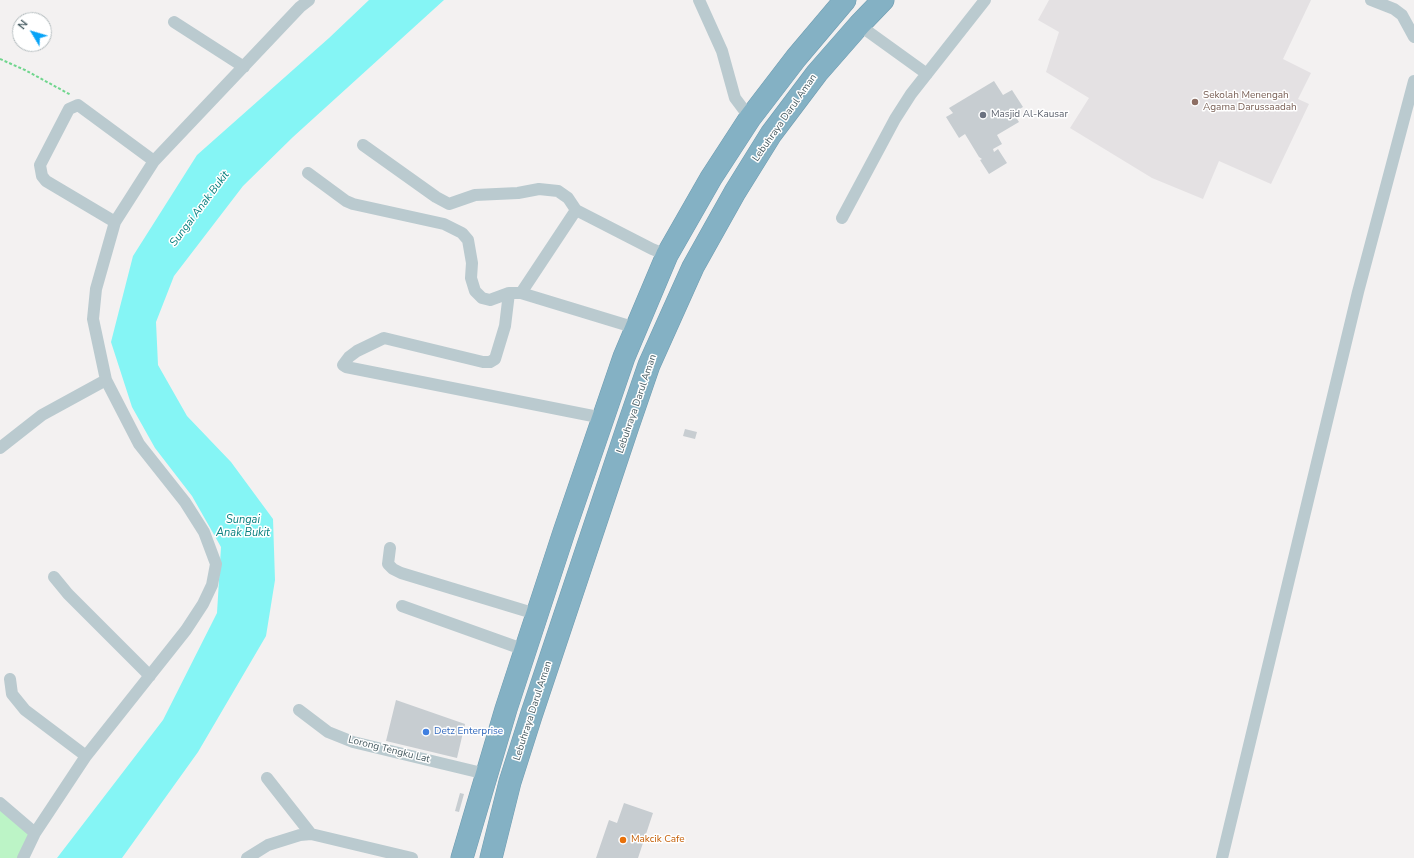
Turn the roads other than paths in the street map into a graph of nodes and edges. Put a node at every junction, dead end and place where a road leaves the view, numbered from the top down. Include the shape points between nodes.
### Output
1 (309, 0) edge
2 (699, 0) edge
3 (845, 0) edge
4 (883, 0) edge
5 (985, 0) edge
6 (1371, 0) edge
7 (174, 22) dead end
8 (858, 25) junction
9 (1414, 37) edge
10 (244, 67) junction
11 (927, 74) junction
12 (1414, 81) edge
13 (750, 118) junction
14 (363, 145) dead end
15 (154, 161) junction
16 (308, 173) dead end
17 (576, 210) junction
18 (842, 218) dead end
19 (115, 222) junction
20 (667, 255) junction
21 (515, 293) junction
22 (636, 328) junction
23 (106, 380) junction
24 (603, 418) junction
25 (0, 448) edge
26 (600, 511) junction
27 (564, 532) junction
28 (390, 548) dead end
29 (581, 564) junction
30 (54, 577) dead end
31 (545, 588) junction
32 (402, 606) dead end
33 (536, 614) junction
34 (525, 650) junction
35 (150, 676) junction
36 (10, 679) dead end
37 (299, 710) dead end
38 (86, 756) junction
39 (486, 774) junction
40 (267, 778) dead end
41 (0, 803) edge
42 (35, 834) junction
43 (311, 834) junction
44 (23, 858) edge
45 (247, 858) edge
46 (412, 858) edge
47 (462, 858) edge
48 (491, 858) edge
49 (1222, 858) edge

1 - 10 street
2 - 13 street via 722,51 735,98
3 - 13 highway
4 - 8 highway, Lebuhraya Darul Aman
5 - 11 street
6 - 9 street via 1398,12 1406,20
7 - 10 street
8 - 11 street
8 - 26 highway, Lebuhraya Darul Aman via 817,73 772,134 707,238 650,365
10 - 15 street
11 - 18 street via 895,119
12 - 49 street via 1358,292
13 - 20 highway via 711,178
14 - 17 street via 449,204 475,195 518,193 539,189 558,191 568,198
15 - 19 street
15 - 19 street via 73,107 40,165 42,176 46,181
16 - 21 street via 353,204 454,228 468,240 472,263 471,278 475,291 482,298 490,300
17 - 20 street
17 - 21 street
19 - 23 street via 96,289 93,318
20 - 22 highway
21 - 22 street
21 - 24 street via 495,359 490,362 384,338 349,357 344,366
22 - 24 highway
23 - 25 street via 42,415
23 - 35 street via 139,444 204,532 216,564 212,585 203,604
24 - 27 highway
26 - 27 highway via 585,526
26 - 29 highway, Lebuhraya Darul Aman
27 - 31 highway
28 - 33 street via 388,564 401,573
29 - 31 highway via 570,564 557,570 547,581
29 - 48 highway, Lebuhraya Darul Aman via 510,782
30 - 35 street
31 - 33 highway
32 - 34 street
33 - 34 highway
34 - 39 highway
35 - 38 street
36 - 38 street via 12,694 25,710
37 - 39 street, Lorong Tengku Lat via 328,732 353,742
38 - 42 street
39 - 47 highway
40 - 43 street
41 - 42 street
42 - 44 street
43 - 45 street via 268,845
43 - 46 street

